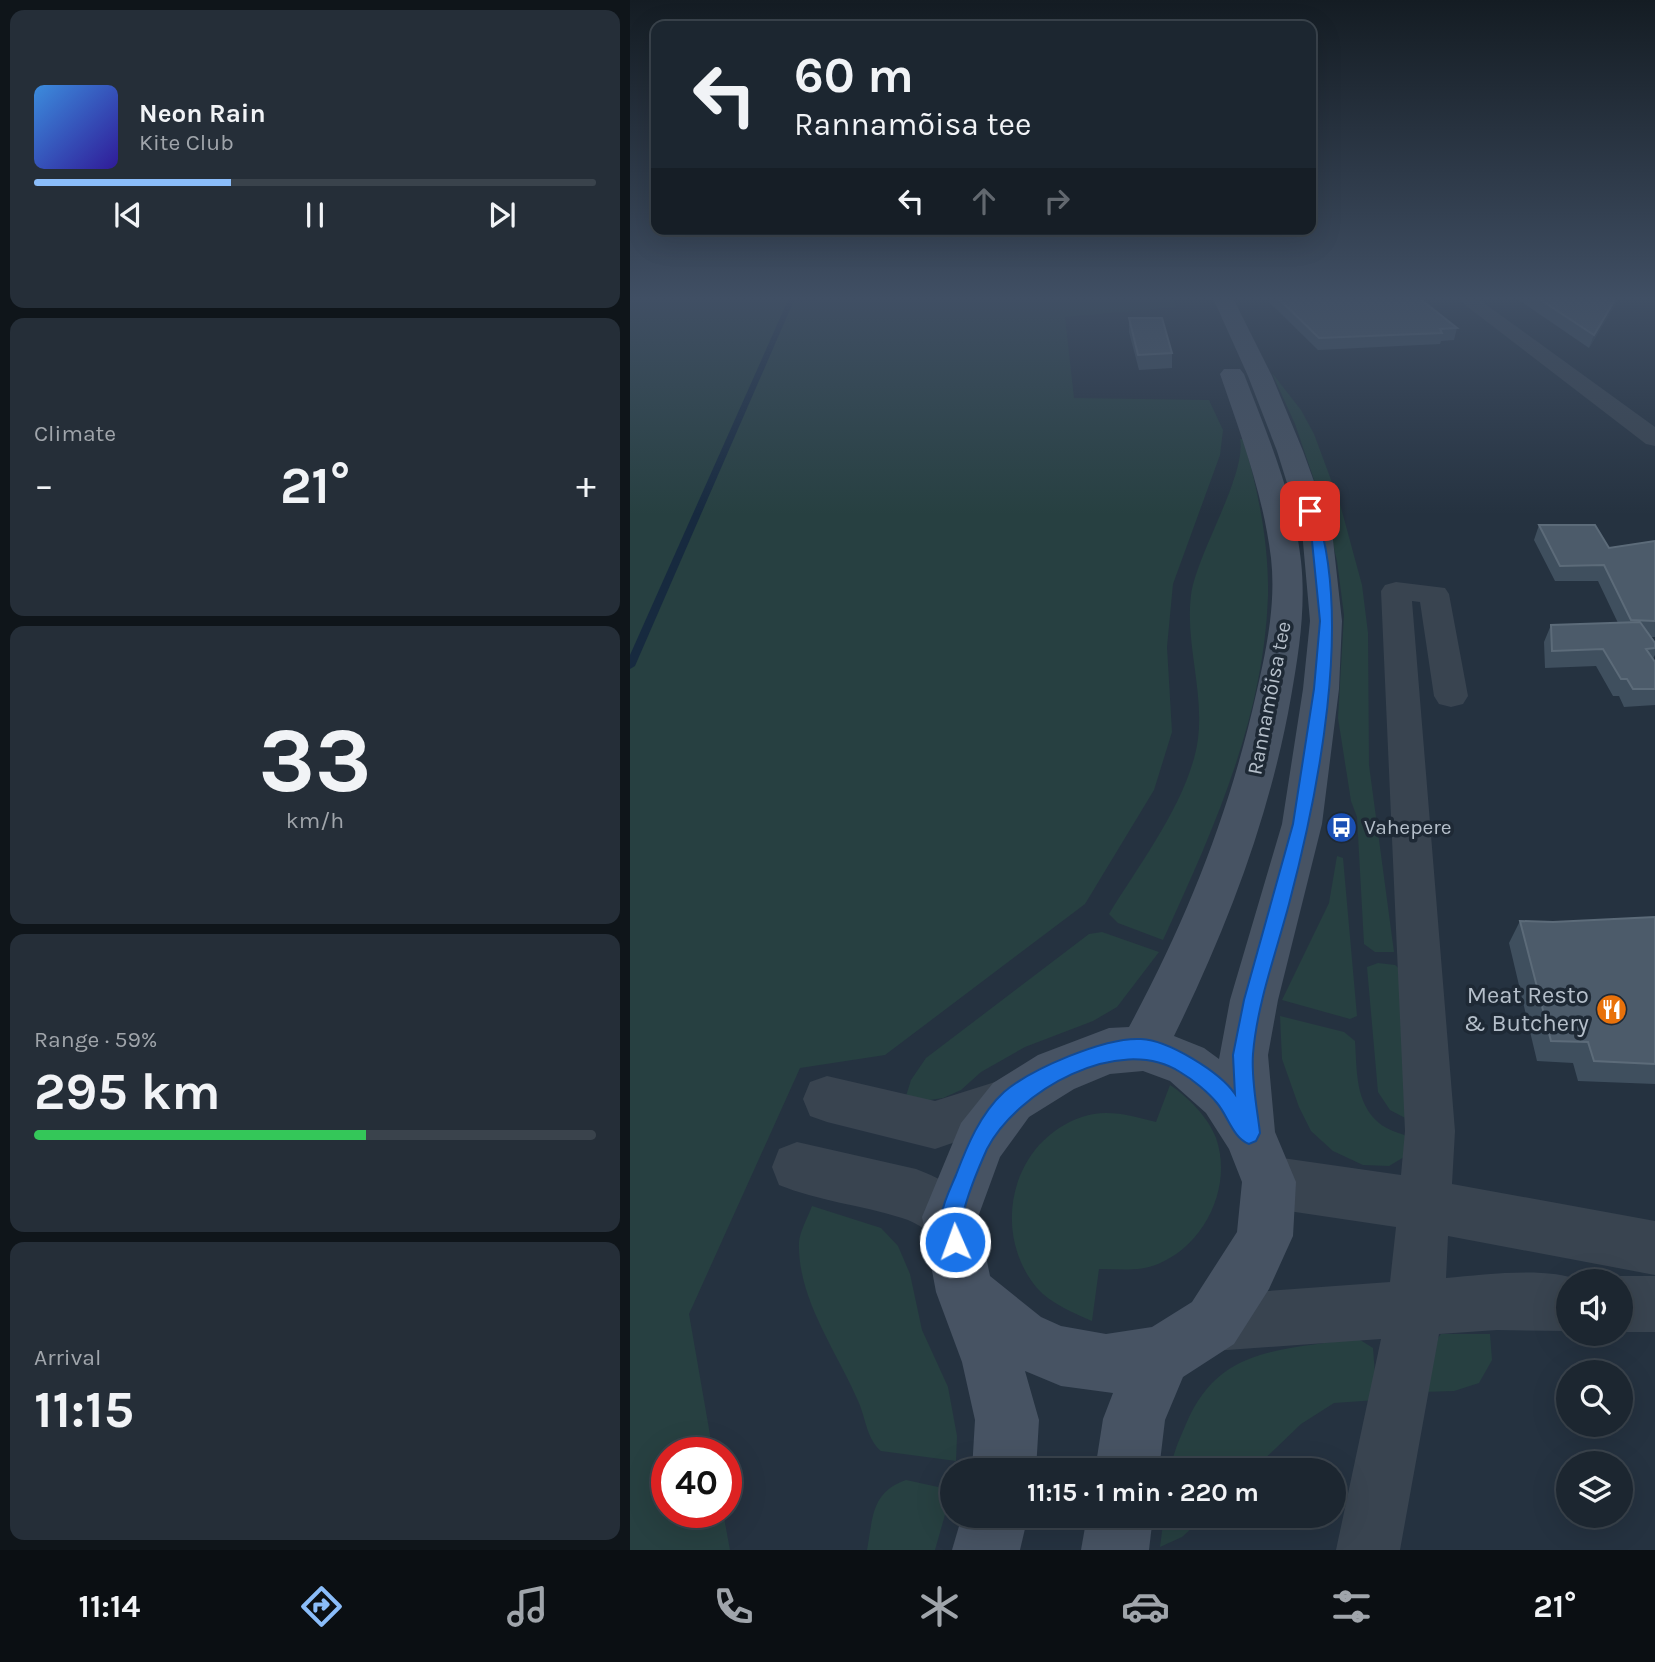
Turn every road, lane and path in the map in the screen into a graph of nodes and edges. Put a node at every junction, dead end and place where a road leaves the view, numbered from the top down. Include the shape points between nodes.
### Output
1 (1229, 370) edge
2 (1257, 370) edge
3 (1562, 370) edge
4 (1655, 439) edge
5 (1451, 696) dead end
6 (1143, 1048) junction
7 (827, 1098) dead end
8 (1011, 1100) junction
9 (1259, 1158) junction
10 (797, 1167) dead end
11 (1424, 1205) junction
12 (950, 1217) junction
13 (1655, 1248) edge
14 (965, 1292) junction
15 (1556, 1303) edge
16 (1633, 1304) edge
17 (1655, 1304) edge
18 (1416, 1308) junction
19 (1213, 1323) junction
20 (1162, 1356) junction
21 (1005, 1458) edge
22 (1129, 1458) edge
23 (992, 1528) edge
24 (1118, 1528) edge
25 (986, 1550) edge
26 (1115, 1550) edge
27 (1368, 1550) edge

1 - 6 street, Rannamõisa tee via 1269,475 1286,560 1286,634 1237,837 1190,956
2 - 9 street, Rannamõisa tee via 1317,531 1326,621 1302,824 1243,1055
3 - 4 street
5 - 11 street via 1434,594 1396,591 1430,1131
6 - 8 street via 1109,1051 1067,1068
6 - 9 street via 1187,1064 1224,1096
7 - 8 street via 935,1125
8 - 12 street via 980,1141
9 - 11 street
9 - 19 street, Rannamõisa tee via 1265,1236
10 - 12 street via 916,1195
11 - 13 street
11 - 18 street
12 - 14 street
14 - 20 street via 1020,1339 1061,1356 1106,1364
14 - 21 street via 992,1362 1007,1420
15 - 18 street
16 - 17 street
18 - 19 street
18 - 27 street
19 - 20 street
20 - 22 street via 1134,1419
23 - 25 street
24 - 26 street

